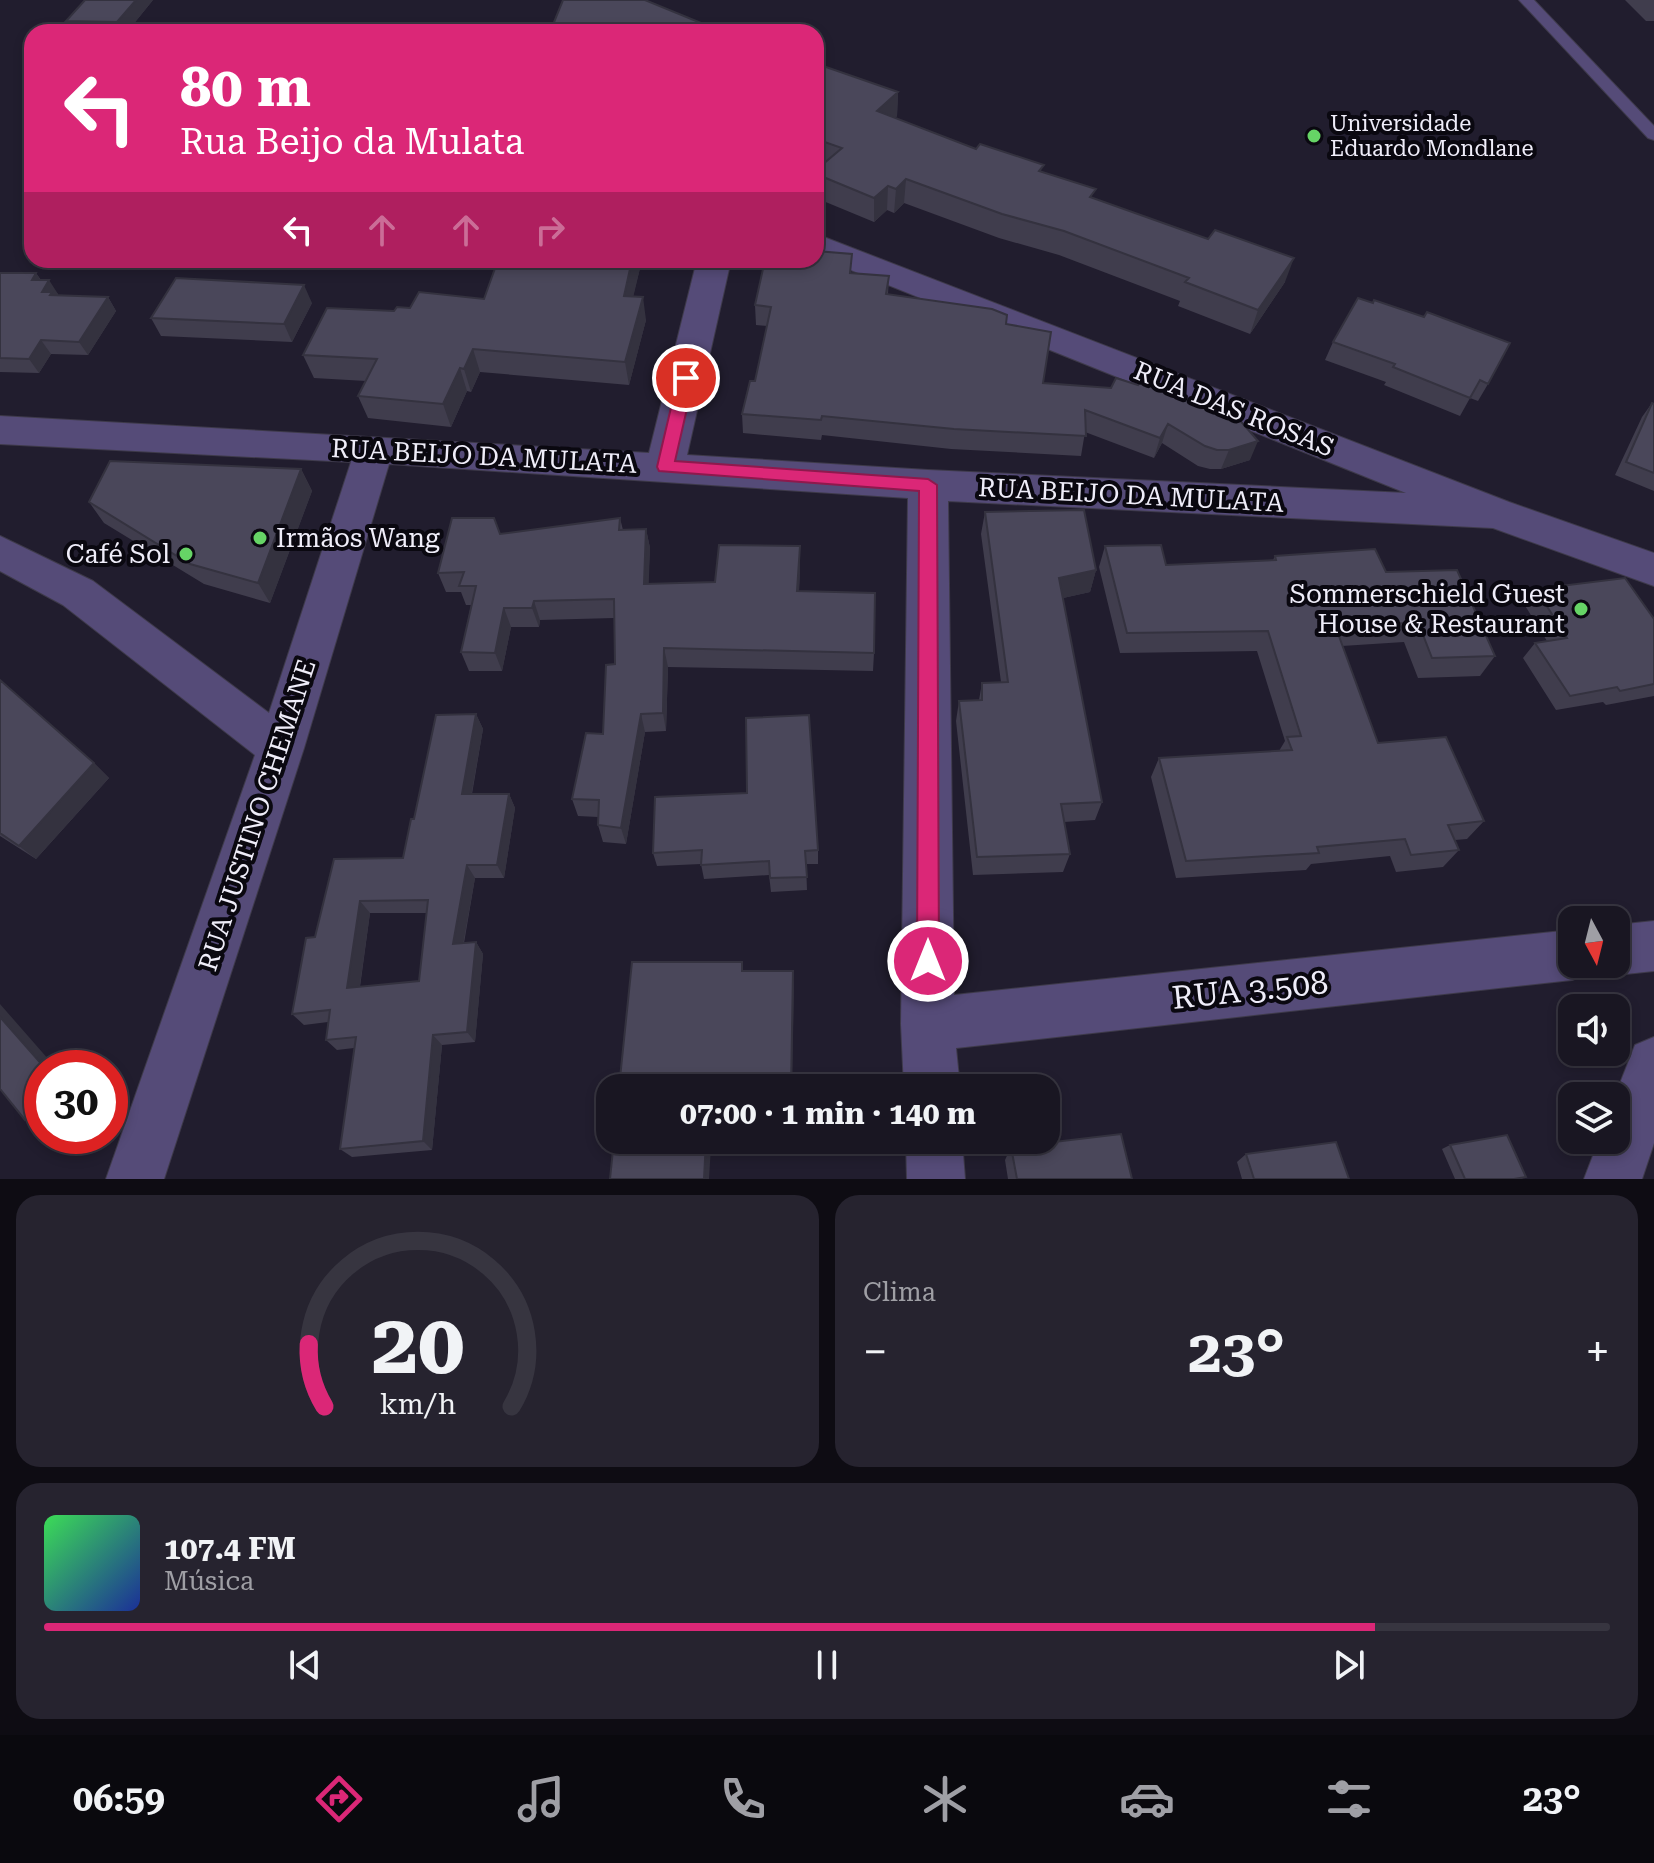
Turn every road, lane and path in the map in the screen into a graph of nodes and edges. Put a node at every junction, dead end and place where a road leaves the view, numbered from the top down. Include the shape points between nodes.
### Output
1 (1526, 0) edge
2 (1627, 104) junction
3 (1654, 112) edge
4 (1654, 135) edge
5 (824, 247) edge
6 (712, 268) edge
7 (0, 430) edge
8 (374, 449) junction
9 (665, 467) junction
10 (928, 485) junction
11 (1495, 513) junction
12 (0, 552) edge
13 (1654, 570) edge
14 (281, 748) junction
15 (1654, 946) edge
16 (1630, 949) edge
17 (1558, 956) edge
18 (928, 1024) junction
19 (1654, 1064) edge
20 (931, 1074) edge
21 (935, 1154) edge
22 (135, 1179) edge
23 (936, 1179) edge
24 (1613, 1179) edge

1 - 2 lane
2 - 3 lane
2 - 4 lane
5 - 11 street, RUA DAS ROSAS
6 - 9 street
7 - 8 street, RUA BEIJO DA MULATA
8 - 9 street, RUA BEIJO DA MULATA
8 - 14 street, RUA JUSTINO CHEMANE
9 - 10 street, RUA BEIJO DA MULATA
10 - 11 street, RUA BEIJO DA MULATA
10 - 18 street
11 - 13 street, RUA DAS ROSAS
12 - 14 street via 78,593
14 - 22 street, RUA JUSTINO CHEMANE
15 - 16 street
17 - 18 street, RUA 3.508
18 - 20 street
19 - 24 street
21 - 23 street

